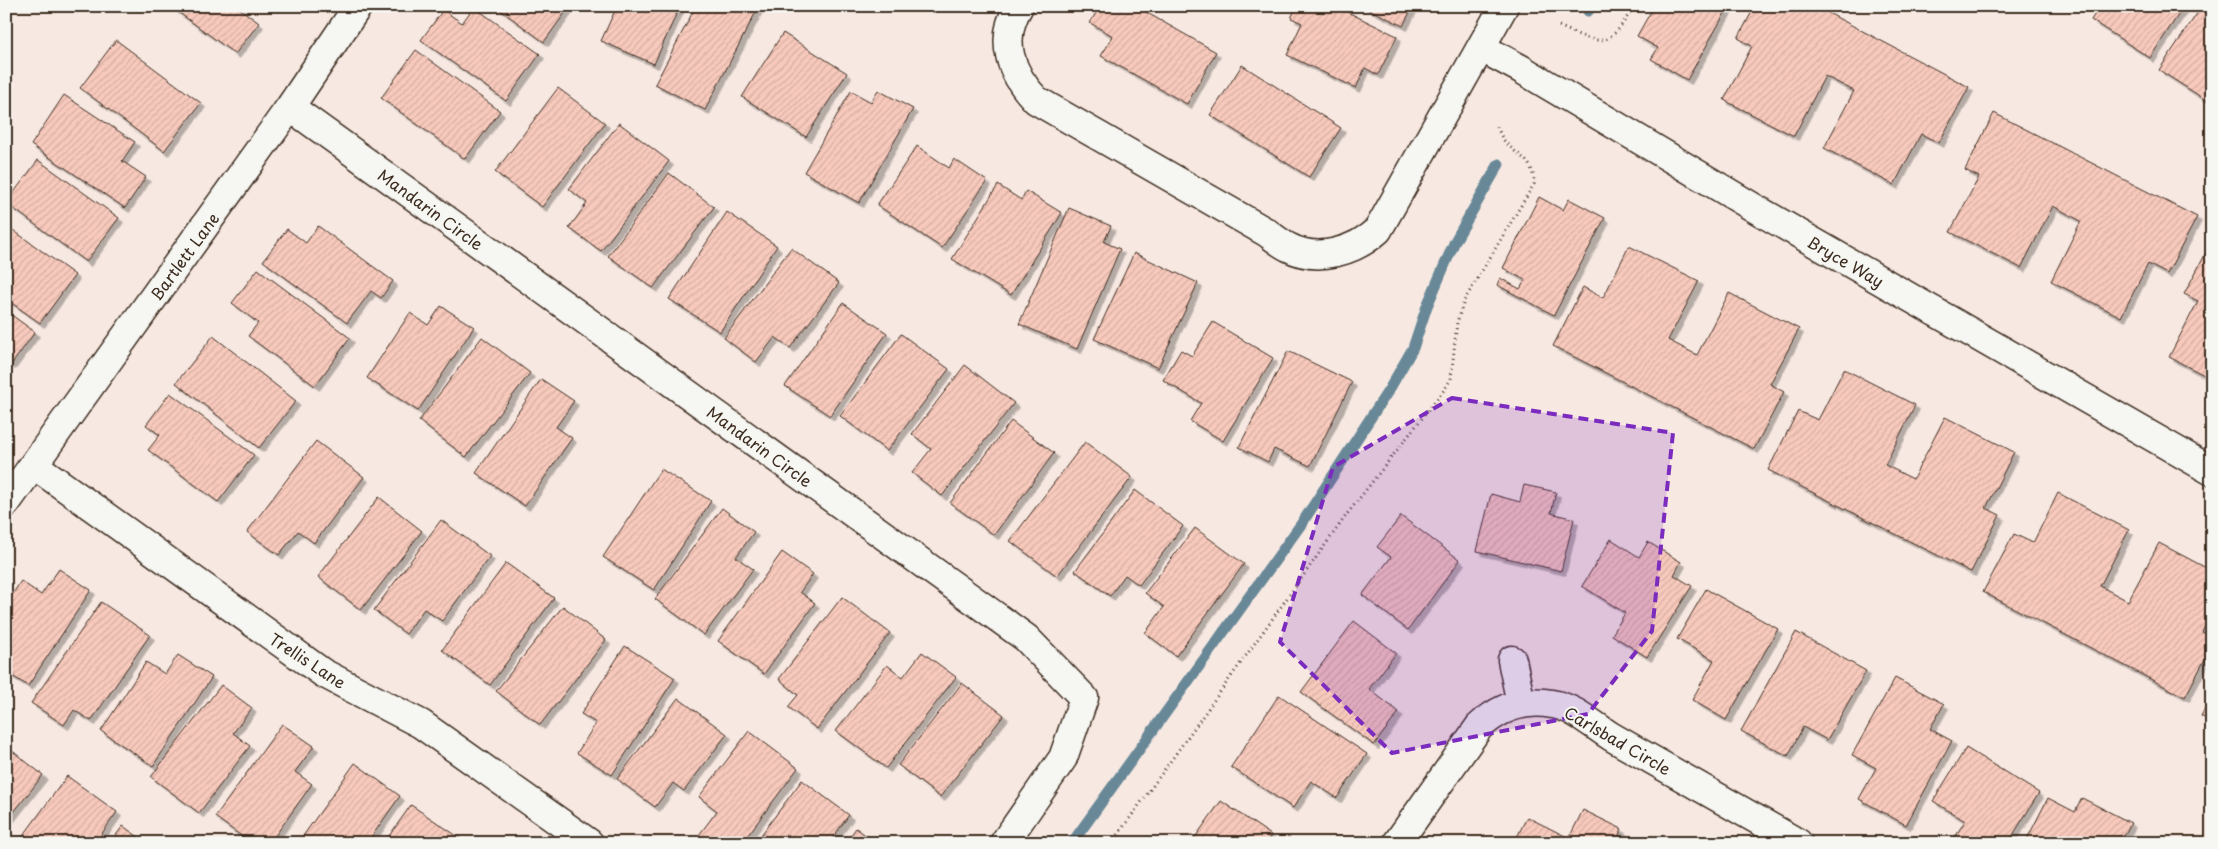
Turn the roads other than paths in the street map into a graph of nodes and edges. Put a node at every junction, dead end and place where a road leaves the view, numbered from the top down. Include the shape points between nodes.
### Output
1 (358, 6) edge
2 (1019, 6) edge
3 (1504, 6) edge
4 (1482, 48) junction
5 (290, 107) junction
6 (34, 465) junction
7 (2212, 471) edge
8 (6, 503) edge
9 (1512, 660) dead end
10 (1521, 704) junction
11 (589, 843) edge
12 (1004, 843) edge
13 (1397, 843) edge
14 (1798, 843) edge

1 - 5 street, Bartlett Lane
2 - 4 street via 1010,27 1009,52 1012,68 1023,87 1036,100 1266,232 1288,248 1304,253 1338,252 1356,246 1378,230
3 - 4 street
4 - 7 street, Bryce Way
5 - 6 street, Bartlett Lane
5 - 12 street, Mandarin Circle via 1026,638 1084,698 1063,758
6 - 8 street, Bartlett Lane
6 - 11 street, Trellis Lane via 323,674 421,724
9 - 10 street
10 - 13 street, Carlsbad Circle via 1501,710 1479,726
10 - 14 street, Carlsbad Circle via 1540,702 1569,710

